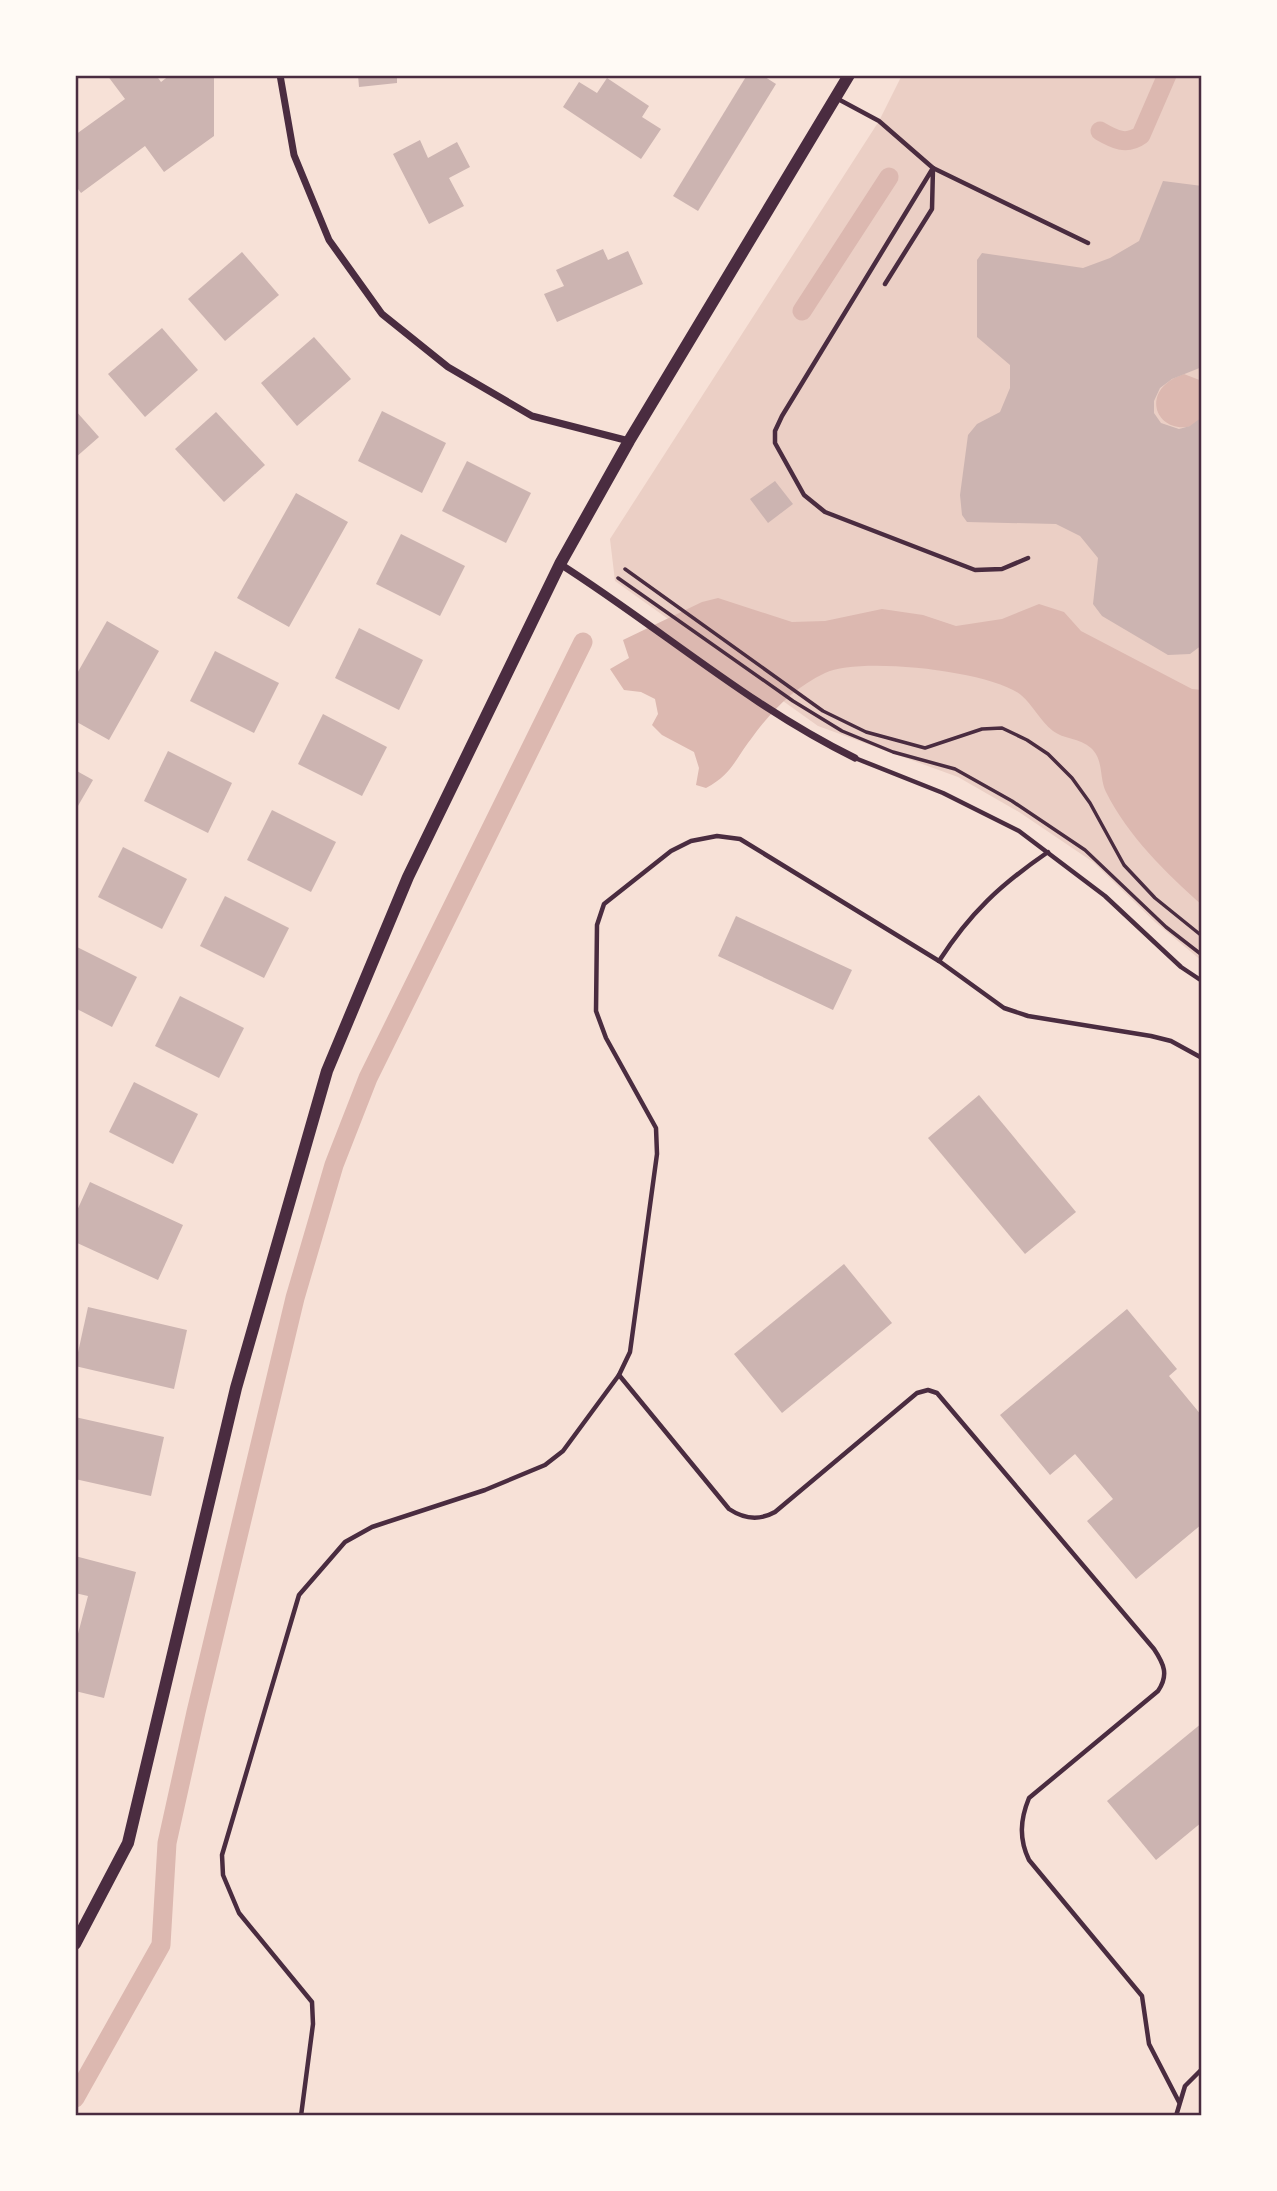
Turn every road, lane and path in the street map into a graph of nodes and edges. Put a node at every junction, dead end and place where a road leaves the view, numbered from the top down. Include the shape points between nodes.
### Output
1 (280, 75) edge
2 (849, 75) edge
3 (836, 97) junction
4 (933, 168) junction
5 (1088, 243) dead end
6 (885, 284) dead end
7 (629, 441) junction
8 (1028, 558) dead end
9 (560, 564) junction
10 (625, 569) dead end
11 (618, 578) dead end
12 (842, 732) dead end
13 (855, 758) joint
14 (1048, 852) junction
15 (1202, 936) edge
16 (939, 961) junction
17 (1202, 981) edge
18 (1202, 1058) edge
19 (619, 1375) junction
20 (75, 1944) edge
21 (1202, 2069) edge
22 (1179, 2102) junction
23 (301, 2116) edge
24 (1177, 2116) edge

1 - 7 street via 294,155 330,240 382,314 448,367 532,416
2 - 3 street
3 - 4 lane via 879,121
3 - 7 street
4 - 5 lane
4 - 6 lane via 932,209
4 - 8 lane via 782,416 775,443 804,495 825,512 975,570 1002,569
7 - 9 street
9 - 13 street via 631,609 752,700
9 - 20 street via 408,877 327,1071 236,1388 128,1843
10 - 15 path via 823,711 866,732 925,748 982,729 1002,729 1027,740 1072,778 1124,865 1155,898
11 - 12 path
13 - 14 lane via 954,799 1019,831
14 - 16 lane via 964,922
14 - 17 lane
16 - 18 lane via 1004,1008 1028,1017 1151,1036
16 - 19 lane via 740,839 717,836 691,841 671,851 604,904 597,925 596,1011 656,1128 657,1154 630,1352
19 - 22 lane via 729,1509 752,1518 775,1512 917,1393 937,1393 1154,1649 1165,1682 1030,1798 1021,1834 1029,1860 1142,1996 1149,2044
19 - 23 lane via 563,1451 545,1465 372,1527 345,1542 299,1595 222,1855 223,1875 239,1913 312,2002
21 - 22 lane via 1185,2086
22 - 24 lane

